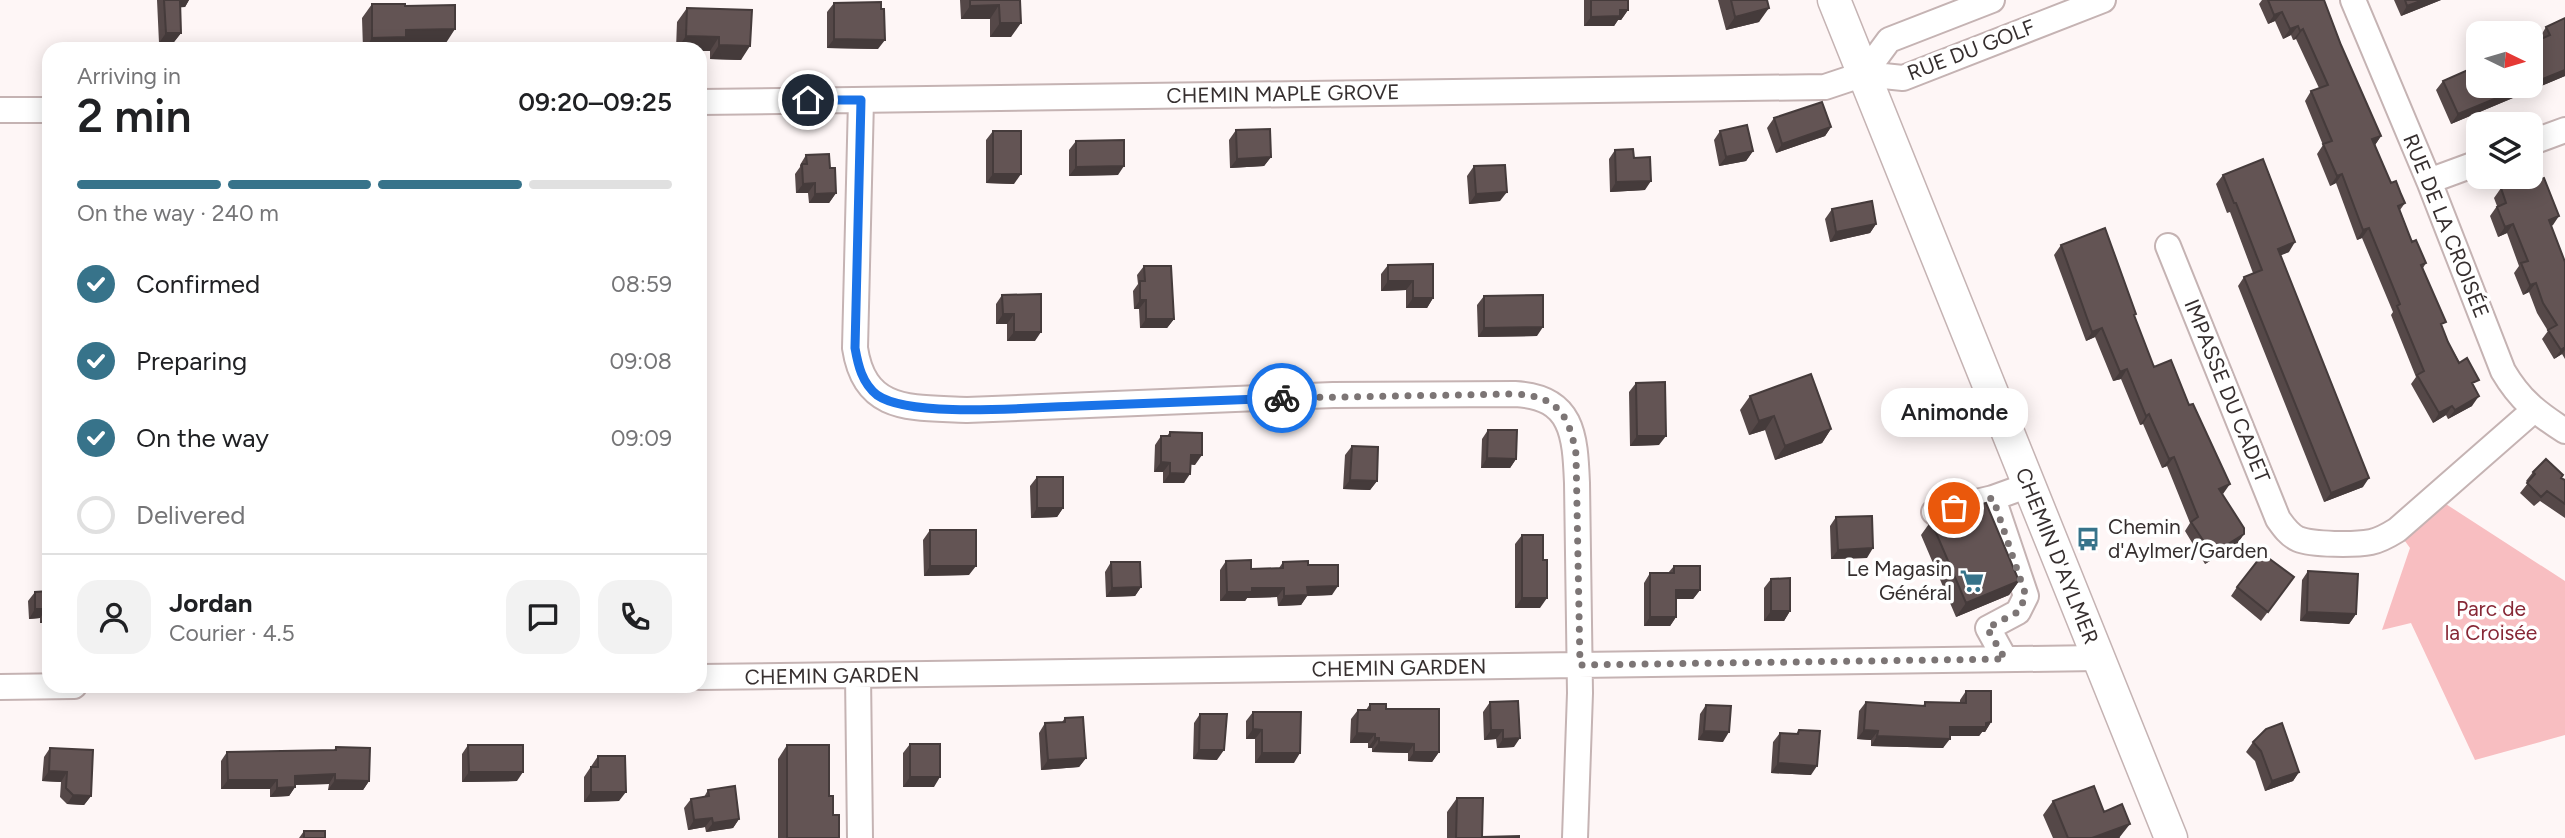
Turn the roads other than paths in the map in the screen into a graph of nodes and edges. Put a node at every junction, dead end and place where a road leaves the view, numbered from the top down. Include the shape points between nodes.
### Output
1 (1834, 0) edge
2 (1992, 0) edge
3 (2103, 0) edge
4 (2353, 0) edge
5 (1864, 74) junction
6 (861, 100) junction
7 (707, 102) edge
8 (0, 110) edge
9 (42, 110) edge
10 (2565, 130) edge
11 (2543, 138) edge
12 (2466, 167) edge
13 (2429, 181) junction
14 (2168, 246) dead end
15 (2534, 410) junction
16 (2565, 432) edge
17 (2029, 485) junction
18 (1993, 498) junction
19 (1934, 512) dead end
20 (2098, 658) junction
21 (2005, 659) junction
22 (1580, 665) junction
23 (858, 675) junction
24 (707, 677) edge
25 (42, 686) edge
26 (0, 687) edge
27 (860, 838) edge
28 (1575, 838) edge
29 (2171, 838) edge

1 - 5 main road, CHEMIN D'AYLMER
2 - 5 street, RUE DU GOLF via 1889,40
3 - 5 street, RUE DU GOLF via 1903,78
4 - 13 street, RUE DE LA CROISÉE
5 - 6 street, CHEMIN MAPLE GROVE via 1825,87
5 - 17 main road, CHEMIN D'AYLMER
6 - 7 street, CHEMIN MAPLE GROVE
6 - 22 street via 855,348 858,368 877,395 913,407 967,410 1333,395 1515,394 1544,399 1565,416 1576,454
8 - 9 street
10 - 11 street
12 - 13 street
13 - 15 street, RUE DE LA CROISÉE via 2503,371
14 - 15 street, IMPASSE DU CADET via 2278,519 2296,538 2356,543 2382,539
15 - 16 street, RUE DE LA CROISÉE
17 - 18 street
17 - 20 main road, CHEMIN D'AYLMER
18 - 19 street
18 - 21 street via 2026,596 2018,612 1987,628
20 - 21 street, CHEMIN GARDEN
20 - 29 main road, CHEMIN D'AYLMER
21 - 22 street, CHEMIN GARDEN
22 - 23 street, CHEMIN GARDEN
22 - 28 street
23 - 24 street, CHEMIN GARDEN
23 - 27 street
25 - 26 street

